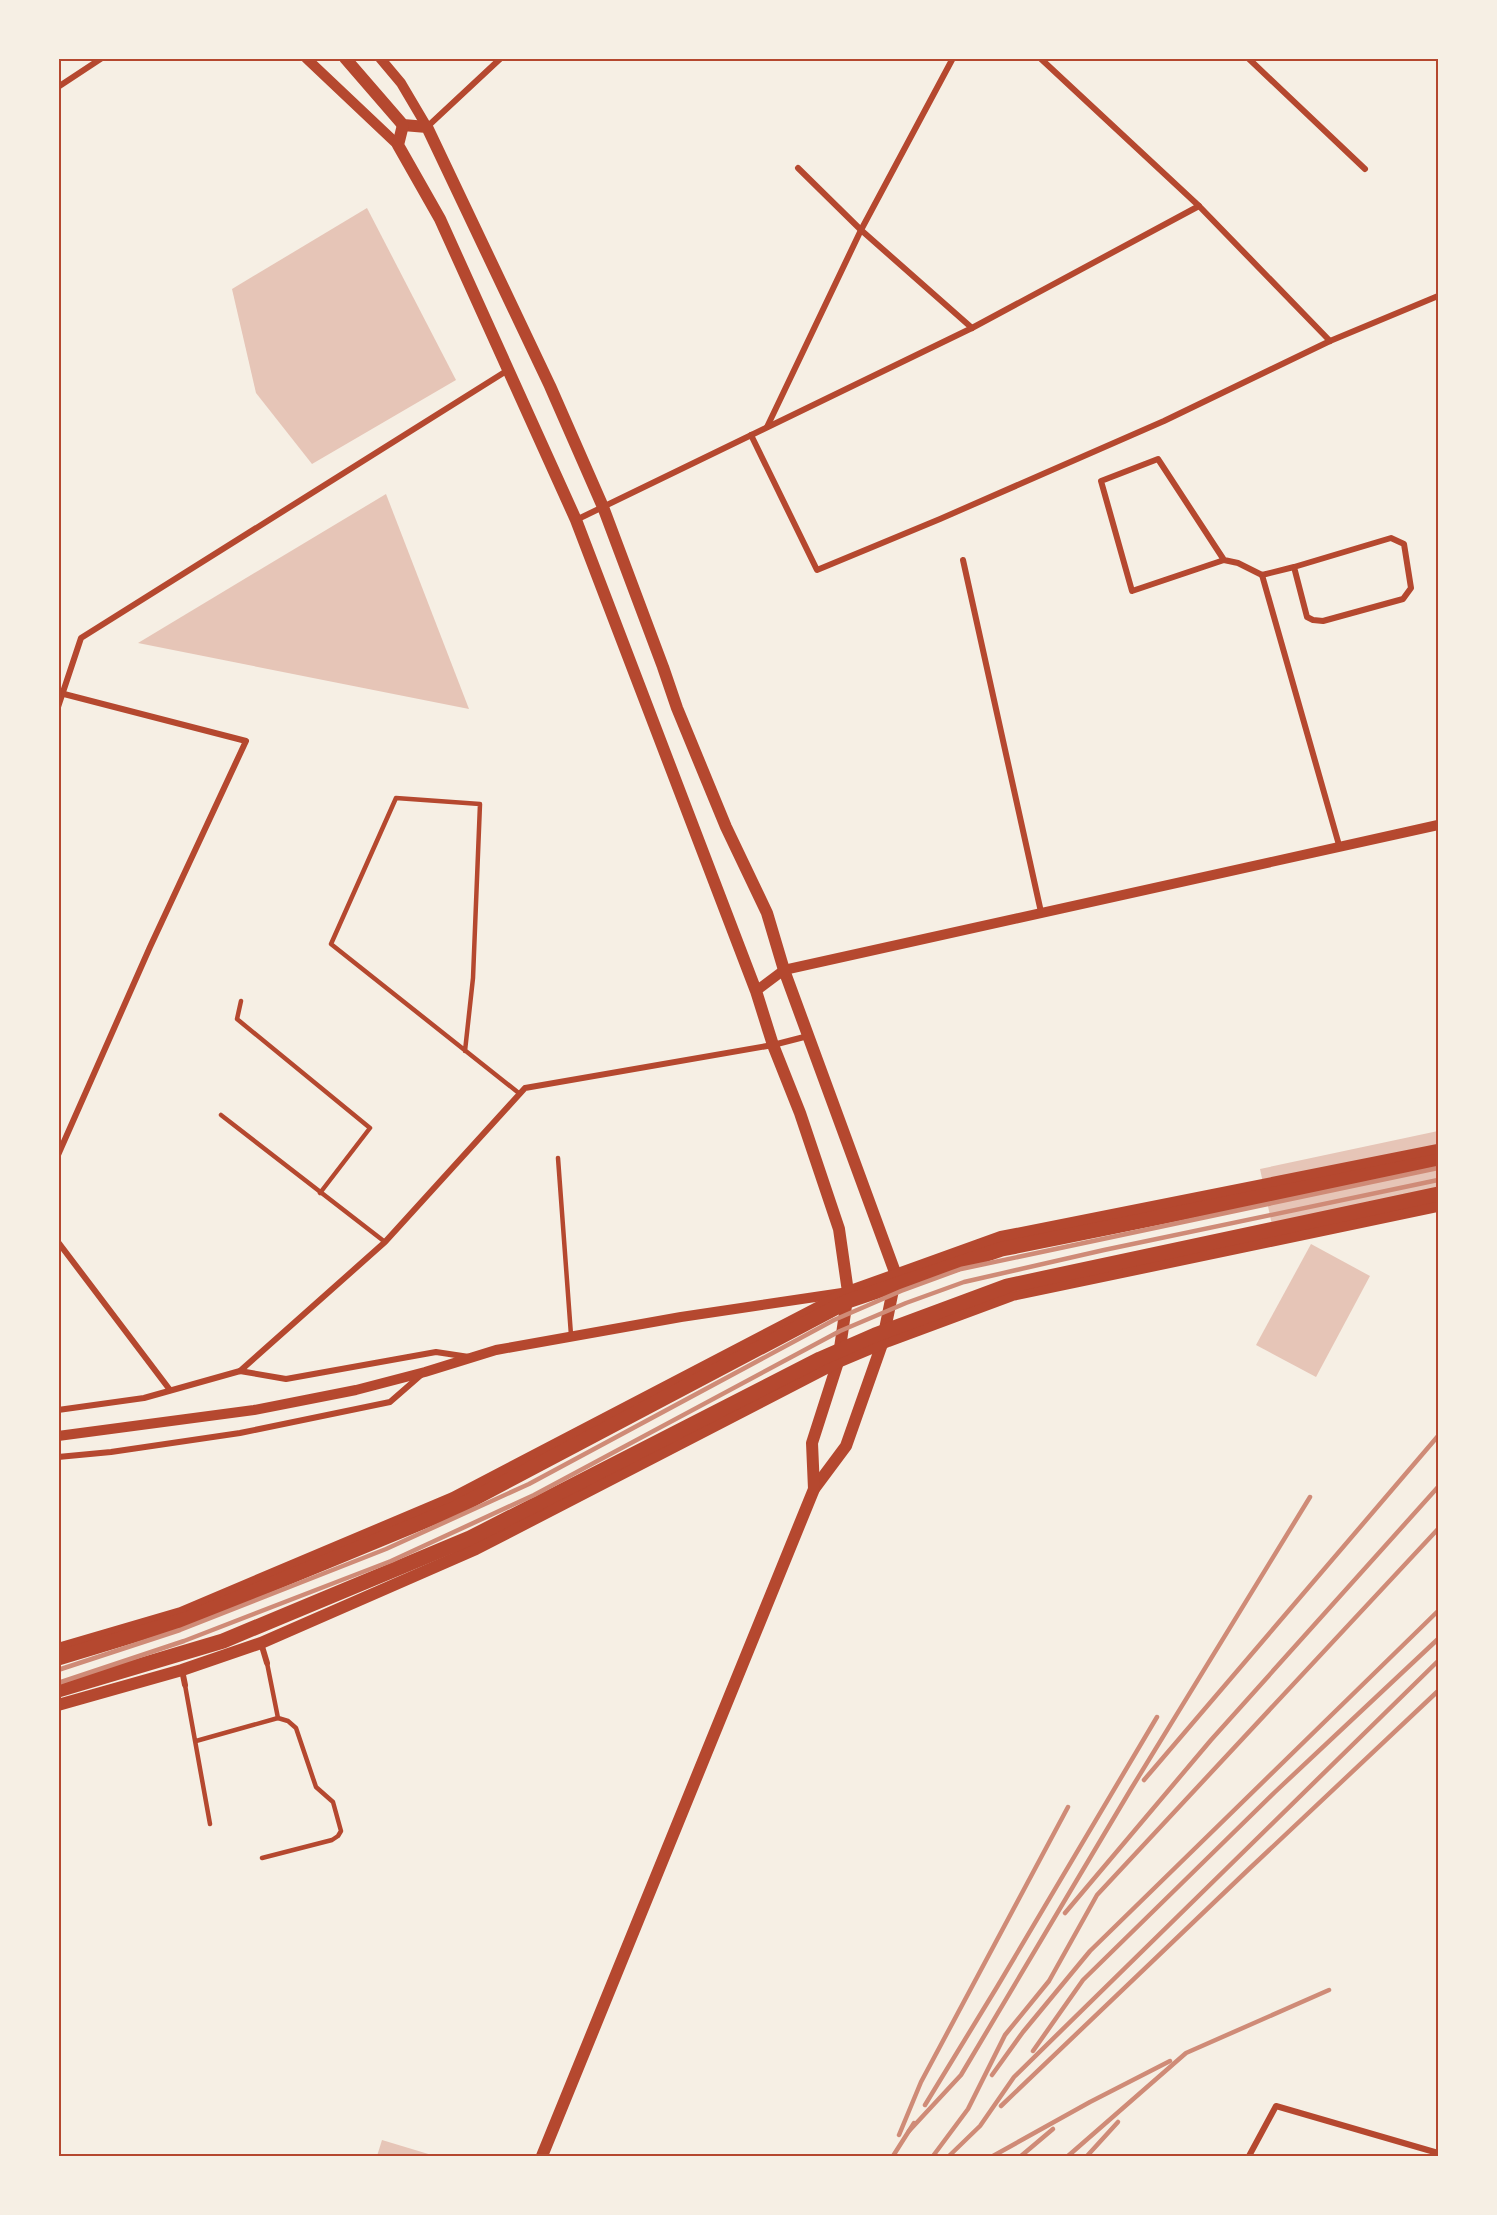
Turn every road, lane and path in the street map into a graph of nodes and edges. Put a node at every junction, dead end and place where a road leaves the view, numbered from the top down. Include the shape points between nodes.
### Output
1 (102, 58) edge
2 (306, 58) edge
3 (345, 58) edge
4 (380, 58) edge
5 (501, 58) edge
6 (953, 58) edge
7 (1040, 58) edge
8 (1248, 58) edge
9 (58, 87) edge
10 (400, 122) junction
11 (427, 127) junction
12 (398, 145) junction
13 (798, 168) dead end
14 (1365, 170) dead end
15 (1199, 206) junction
16 (861, 230) junction
17 (1438, 296) edge
18 (972, 328) junction
19 (1330, 341) junction
20 (508, 370) junction
21 (766, 428) junction
22 (751, 435) junction
23 (603, 507) junction
24 (576, 520) junction
25 (963, 560) dead end
26 (1224, 561) junction
27 (1294, 567) junction
28 (1262, 575) junction
29 (64, 694) junction
30 (58, 707) edge
31 (1438, 825) edge
32 (1339, 845) junction
33 (1041, 912) junction
34 (784, 970) junction
35 (756, 991) junction
36 (241, 1001) dead end
37 (808, 1036) junction
38 (772, 1045) junction
39 (465, 1051) junction
40 (520, 1094) junction
41 (220, 1115) dead end
42 (1438, 1150) edge
43 (58, 1155) edge
44 (558, 1158) dead end
45 (1438, 1161) edge
46 (320, 1192) junction
47 (1438, 1194) edge
48 (1438, 1206) edge
49 (58, 1242) edge
50 (385, 1242) junction
51 (896, 1275) junction
52 (848, 1292) junction
53 (571, 1335) junction
54 (882, 1344) junction
55 (472, 1357) junction
56 (838, 1362) junction
57 (240, 1371) junction
58 (425, 1372) junction
59 (170, 1390) junction
60 (58, 1410) edge
61 (58, 1436) edge
62 (58, 1457) edge
63 (814, 1489) junction
64 (261, 1643) junction
65 (58, 1648) edge
66 (58, 1658) edge
67 (267, 1663) joint
68 (182, 1670) junction
69 (185, 1685) joint
70 (58, 1690) edge
71 (58, 1705) edge
72 (278, 1718) junction
73 (196, 1741) junction
74 (210, 1824) dead end
75 (262, 1858) dead end
76 (1438, 2153) edge
77 (542, 2157) edge
78 (1249, 2157) edge

1 - 9 street
2 - 12 street
3 - 10 main road
4 - 11 street via 401,83
5 - 11 street
6 - 16 street
7 - 15 street
8 - 14 street
10 - 11 main road
10 - 12 main road
11 - 23 main road
12 - 20 main road via 440,219
13 - 16 street
15 - 18 street
15 - 19 street
16 - 18 street
16 - 21 street
17 - 19 street
18 - 21 street
19 - 22 street via 1153,425 817,570
20 - 24 main road
20 - 29 street via 81,638
21 - 22 street
22 - 23 street
23 - 24 street
23 - 34 main road via 677,708 767,913
24 - 35 main road
25 - 33 street
26 - 26 street via 1132,591 1101,481 1158,459
26 - 28 street
27 - 27 street via 1307,617 1313,620 1323,621 1403,599 1411,588 1404,544 1391,538
27 - 28 street
28 - 32 street
29 - 30 street
29 - 43 street via 246,741
31 - 32 street
32 - 33 street
33 - 34 street
34 - 35 street
34 - 37 main road
35 - 38 main road
36 - 46 lane via 237,1019 370,1128
37 - 38 street
37 - 51 main road
38 - 40 street via 525,1088
38 - 52 main road via 800,1113 839,1229
39 - 39 lane via 331,944 396,798 480,804 473,978
39 - 40 lane
40 - 50 street
41 - 46 lane
42 - 51 main road via 1001,1237
44 - 53 lane
45 - 66 main road via 1002,1249 848,1301 456,1508 187,1619
46 - 50 lane
47 - 70 main road via 1007,1286 820,1359 470,1538 223,1641
48 - 54 main road via 1012,1295
49 - 59 street
50 - 57 street
51 - 52 main road
51 - 54 main road
52 - 53 street
52 - 56 main road
52 - 65 main road via 453,1498 181,1612
53 - 55 street
54 - 56 main road
54 - 63 main road via 846,1446
55 - 57 street via 436,1352 286,1379
55 - 58 street
56 - 63 main road via 812,1443
56 - 64 main road via 476,1549
57 - 59 street
58 - 61 street via 254,1410
58 - 62 street via 390,1402 240,1433
59 - 60 street via 144,1398
63 - 77 main road
64 - 67 street
64 - 68 main road
67 - 72 lane
68 - 69 street
68 - 71 main road
69 - 73 lane
72 - 73 lane
72 - 75 lane via 296,1728 316,1787 333,1802 341,1831 332,1840
73 - 74 lane
76 - 78 street via 1276,2106

